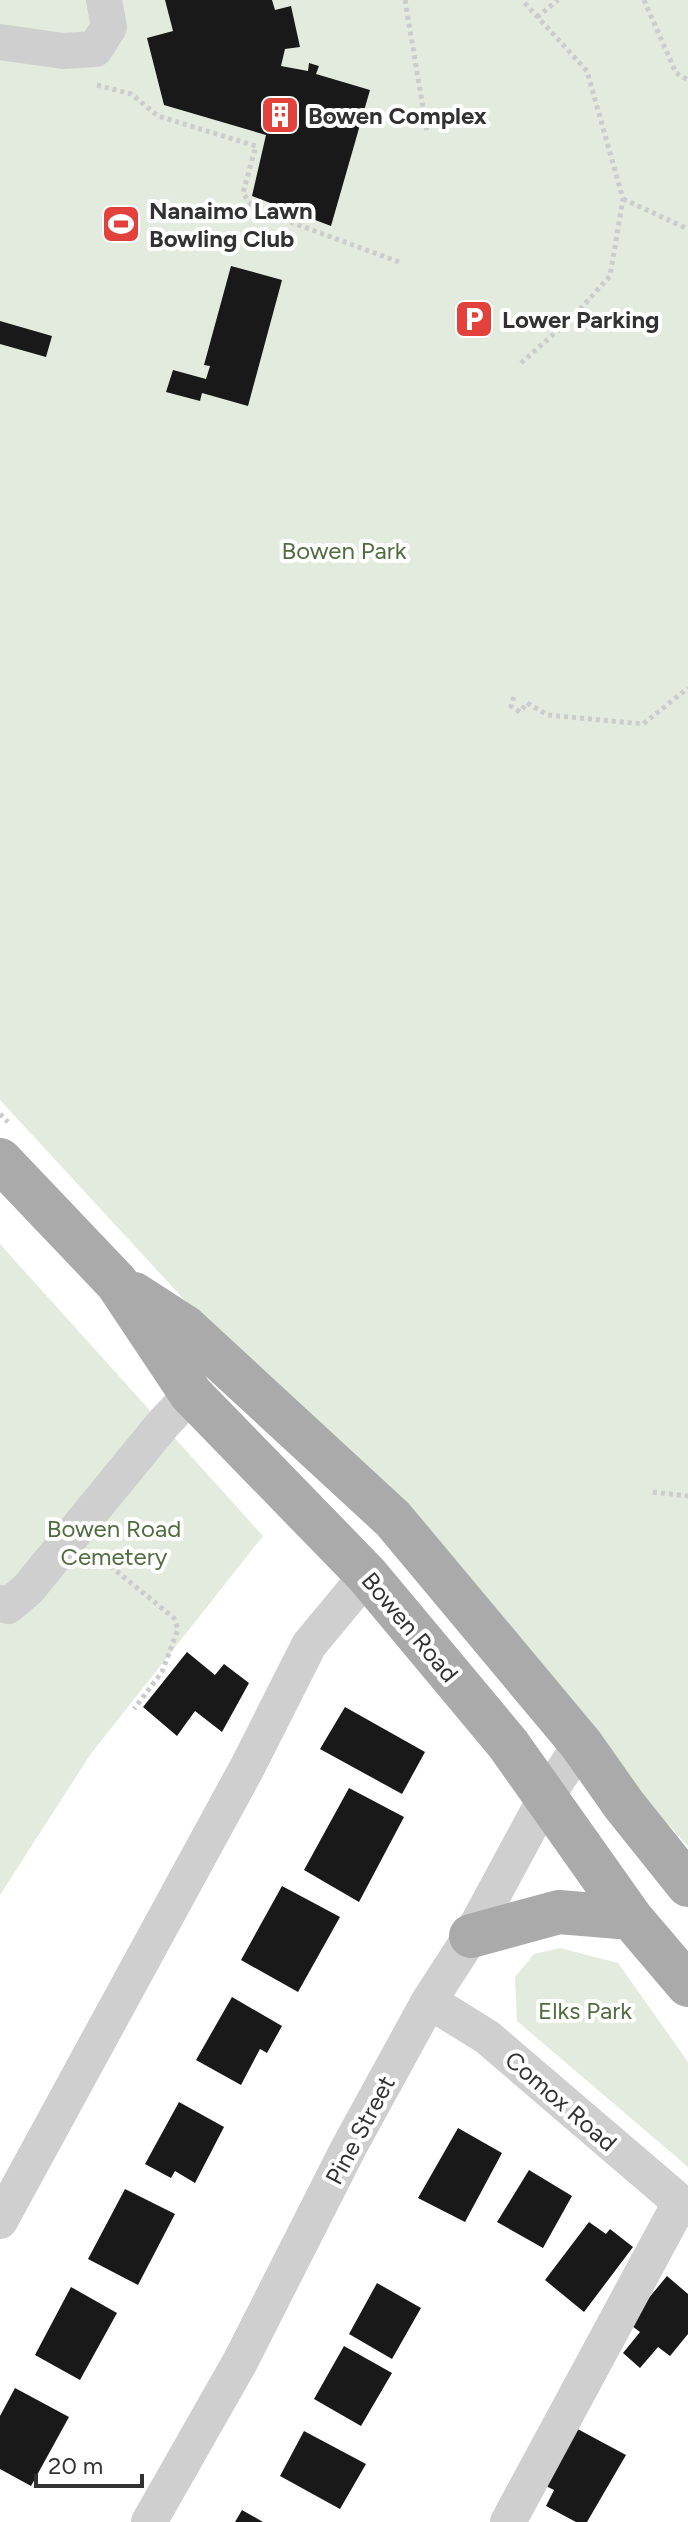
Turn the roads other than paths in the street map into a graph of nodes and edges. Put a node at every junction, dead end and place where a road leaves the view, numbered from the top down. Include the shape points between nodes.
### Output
1 (104, 0) edge
2 (0, 42) edge
3 (0, 1160) edge
4 (117, 1283) junction
5 (191, 1394) junction
6 (367, 1575) junction
7 (3, 1609) edge
8 (581, 1744) junction
9 (546, 1797) junction
10 (688, 1885) edge
11 (631, 1918) junction
12 (471, 1936) junction
13 (688, 1985) edge
14 (429, 2001) junction
15 (684, 2206) edge
16 (0, 2221) edge
17 (149, 2522) edge
18 (508, 2522) edge

1 - 2 street via 109,27 95,49 63,51
3 - 4 main road, Bowen Road
4 - 5 main road, Bowen Road
4 - 8 main road, Bowen Road via 185,1327 393,1519
5 - 6 main road, Bowen Road
5 - 7 street via 28,1589
6 - 9 main road, Bowen Road
6 - 16 street via 309,1645
8 - 9 street, Pine Street
8 - 10 main road, Bowen Road
9 - 11 main road, Bowen Road
9 - 12 street, Pine Street
11 - 12 main road via 559,1912
11 - 13 main road, Bowen Road
12 - 14 street, Pine Street
14 - 15 street, Comox Road via 487,2037
14 - 17 street, Pine Street via 240,2362
15 - 18 street

